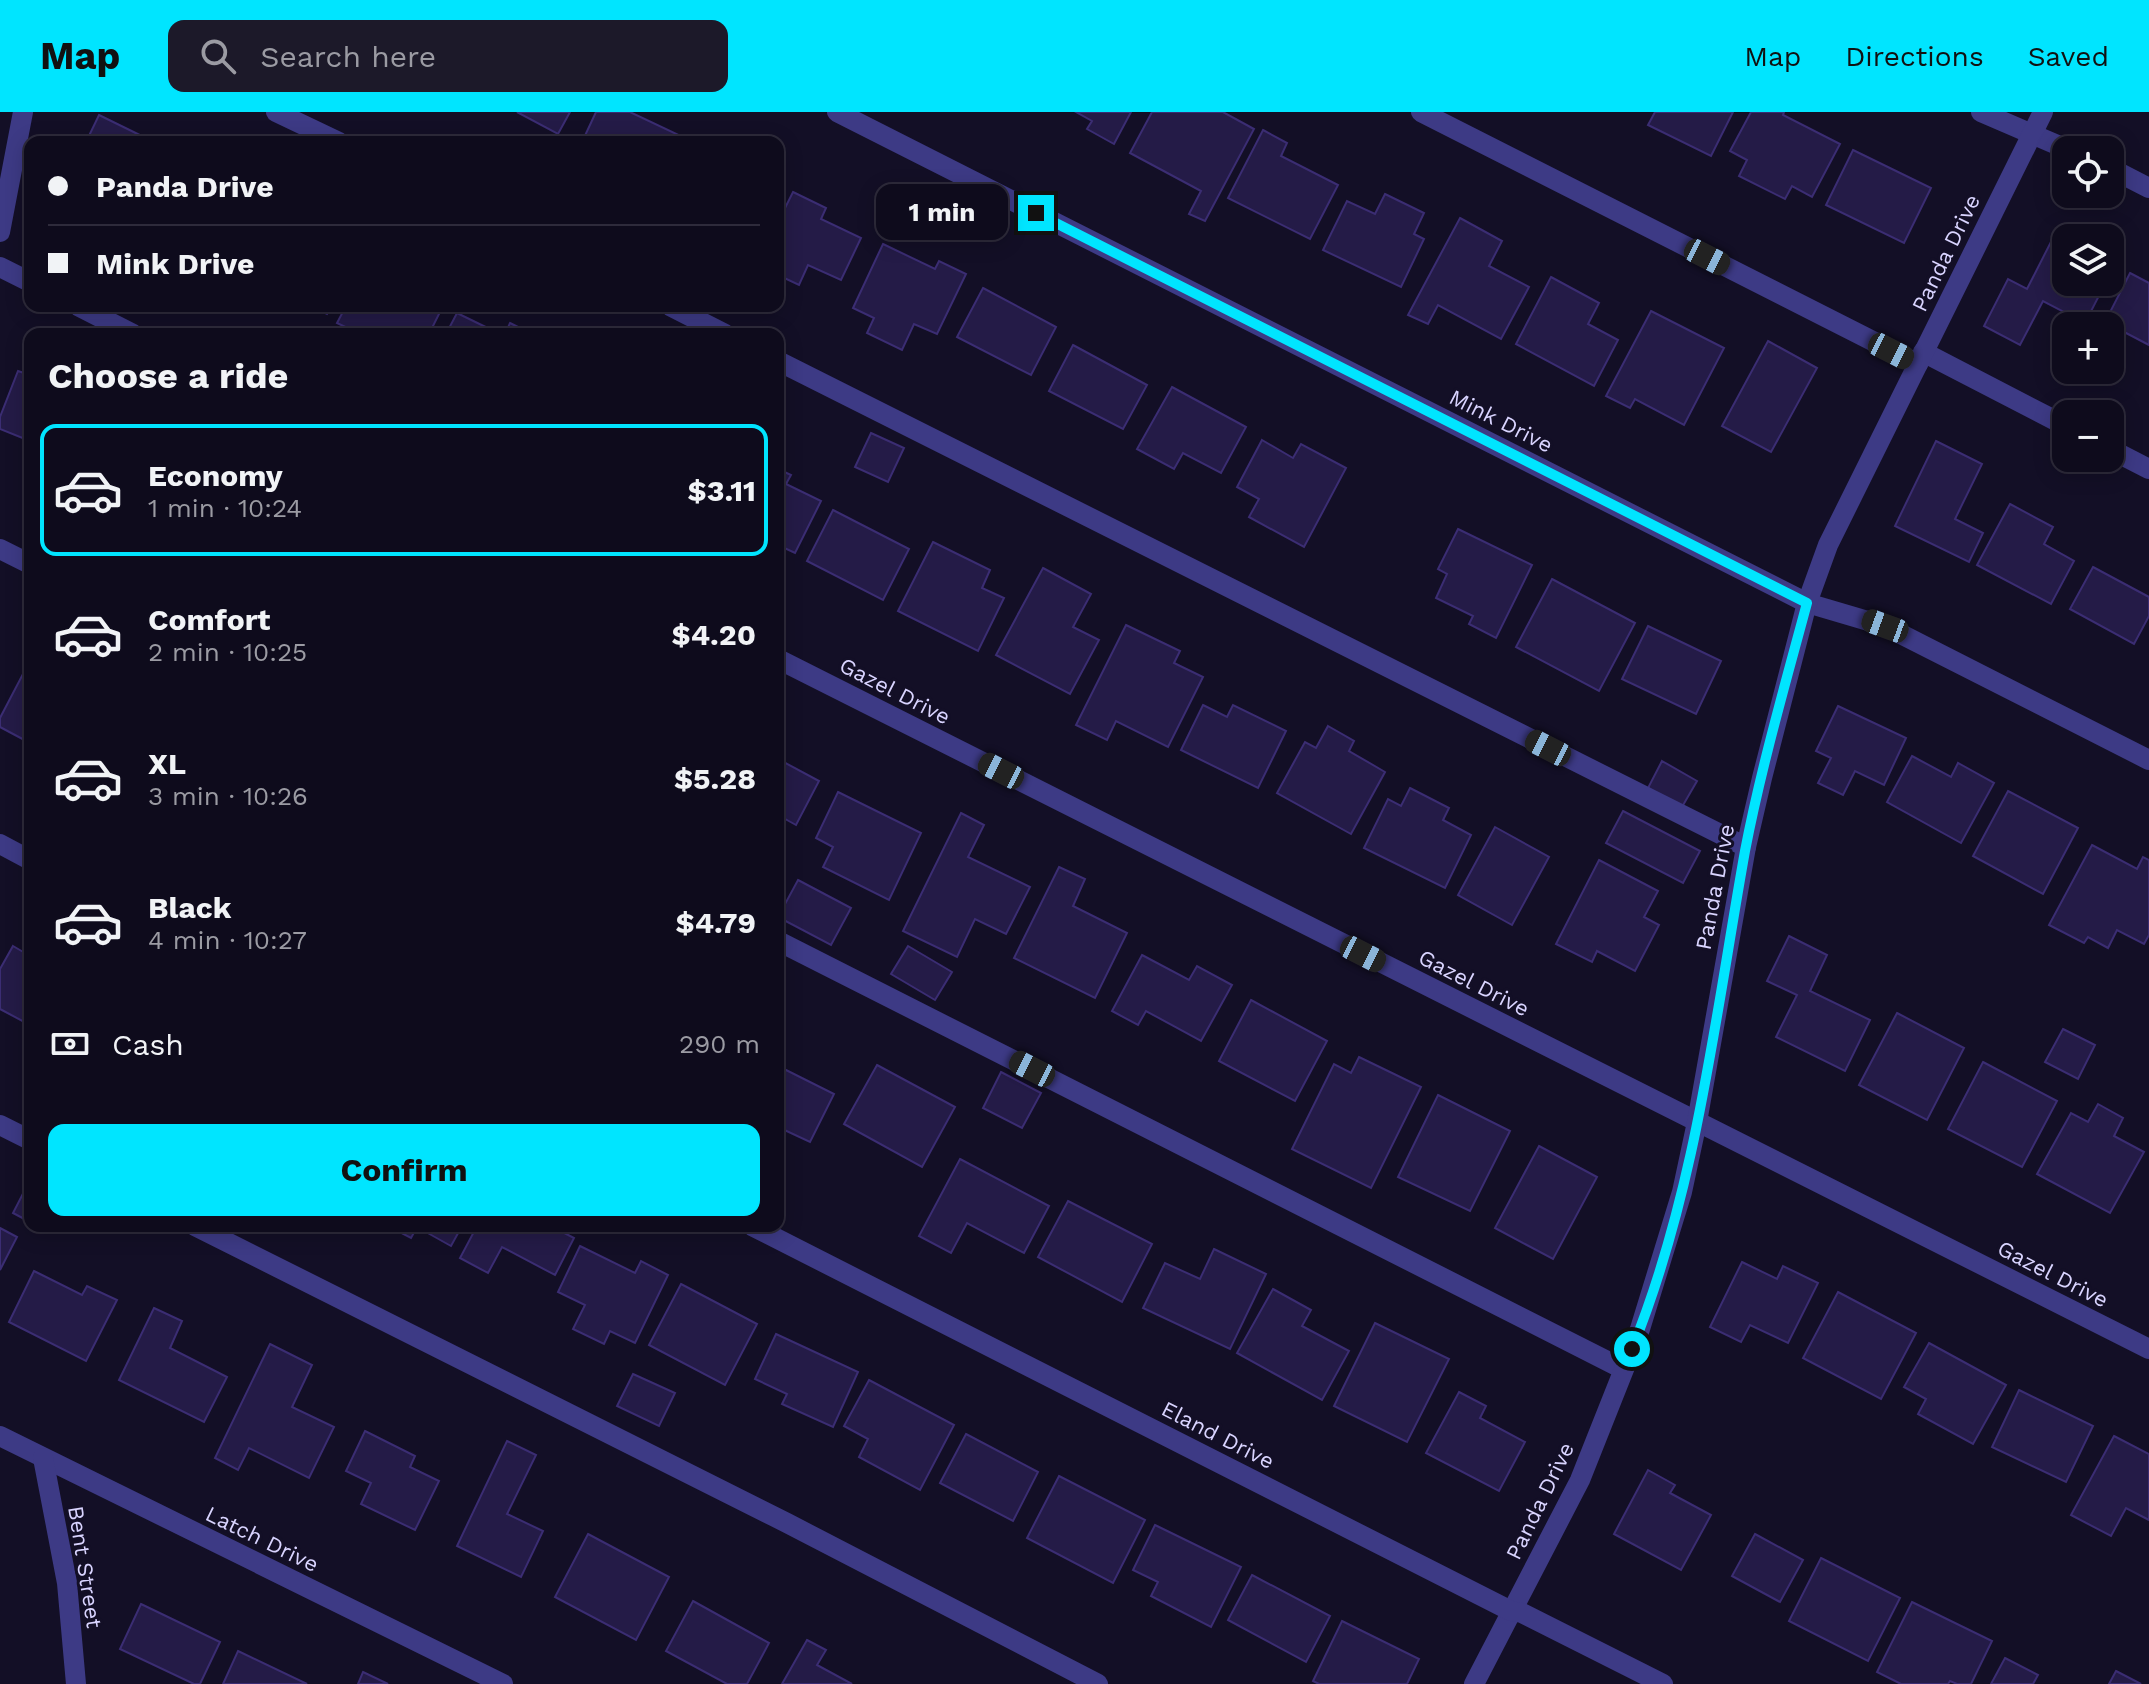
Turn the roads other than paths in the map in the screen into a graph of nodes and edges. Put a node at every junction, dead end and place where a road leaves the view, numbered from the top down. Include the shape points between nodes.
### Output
1 (23, 112) edge
2 (276, 112) edge
3 (837, 112) edge
4 (1421, 112) edge
5 (1981, 112) edge
6 (2043, 112) edge
7 (2032, 133) junction
8 (326, 136) edge
9 (2052, 142) edge
10 (2124, 175) edge
11 (2149, 188) edge
12 (0, 232) edge
13 (0, 267) edge
14 (24, 279) edge
15 (90, 312) edge
16 (682, 312) edge
17 (121, 328) edge
18 (713, 328) edge
19 (1921, 358) junction
20 (784, 364) edge
21 (2052, 419) edge
22 (2124, 456) edge
23 (2149, 469) edge
24 (0, 549) edge
25 (24, 561) edge
26 (1807, 603) junction
27 (784, 662) edge
28 (2149, 760) edge
29 (0, 844) edge
30 (1746, 847) junction
31 (24, 857) edge
32 (784, 944) edge
33 (1697, 1122) junction
34 (0, 1125) edge
35 (24, 1137) edge
36 (207, 1232) edge
37 (764, 1232) edge
38 (2149, 1349) edge
39 (1623, 1369) junction
40 (0, 1436) edge
41 (43, 1458) junction
42 (1511, 1611) junction
43 (76, 1684) edge
44 (503, 1684) edge
45 (1098, 1684) edge
46 (1474, 1684) edge
47 (1663, 1684) edge

1 - 12 street
2 - 8 street
3 - 26 street, Mink Drive
4 - 19 street
5 - 7 street
6 - 7 street, Panda Drive
7 - 9 street
7 - 19 street, Panda Drive
10 - 11 street
13 - 14 street
15 - 17 street
16 - 18 street
19 - 21 street
19 - 26 street, Panda Drive via 1828,545
20 - 30 street
22 - 23 street
24 - 25 street
26 - 28 street, Mink Drive via 1885,626
26 - 30 street, Panda Drive
27 - 33 street, Gazel Drive
29 - 31 street
30 - 33 street, Panda Drive
32 - 39 street
33 - 38 street, Gazel Drive
33 - 39 street, Panda Drive via 1682,1192
34 - 35 street
36 - 45 street
37 - 42 street, Eland Drive
39 - 42 street, Panda Drive via 1580,1480
40 - 41 street, Latch Drive
41 - 43 street, Bent Street via 67,1583
41 - 44 street, Latch Drive
42 - 46 street, Panda Drive
42 - 47 street, Eland Drive

